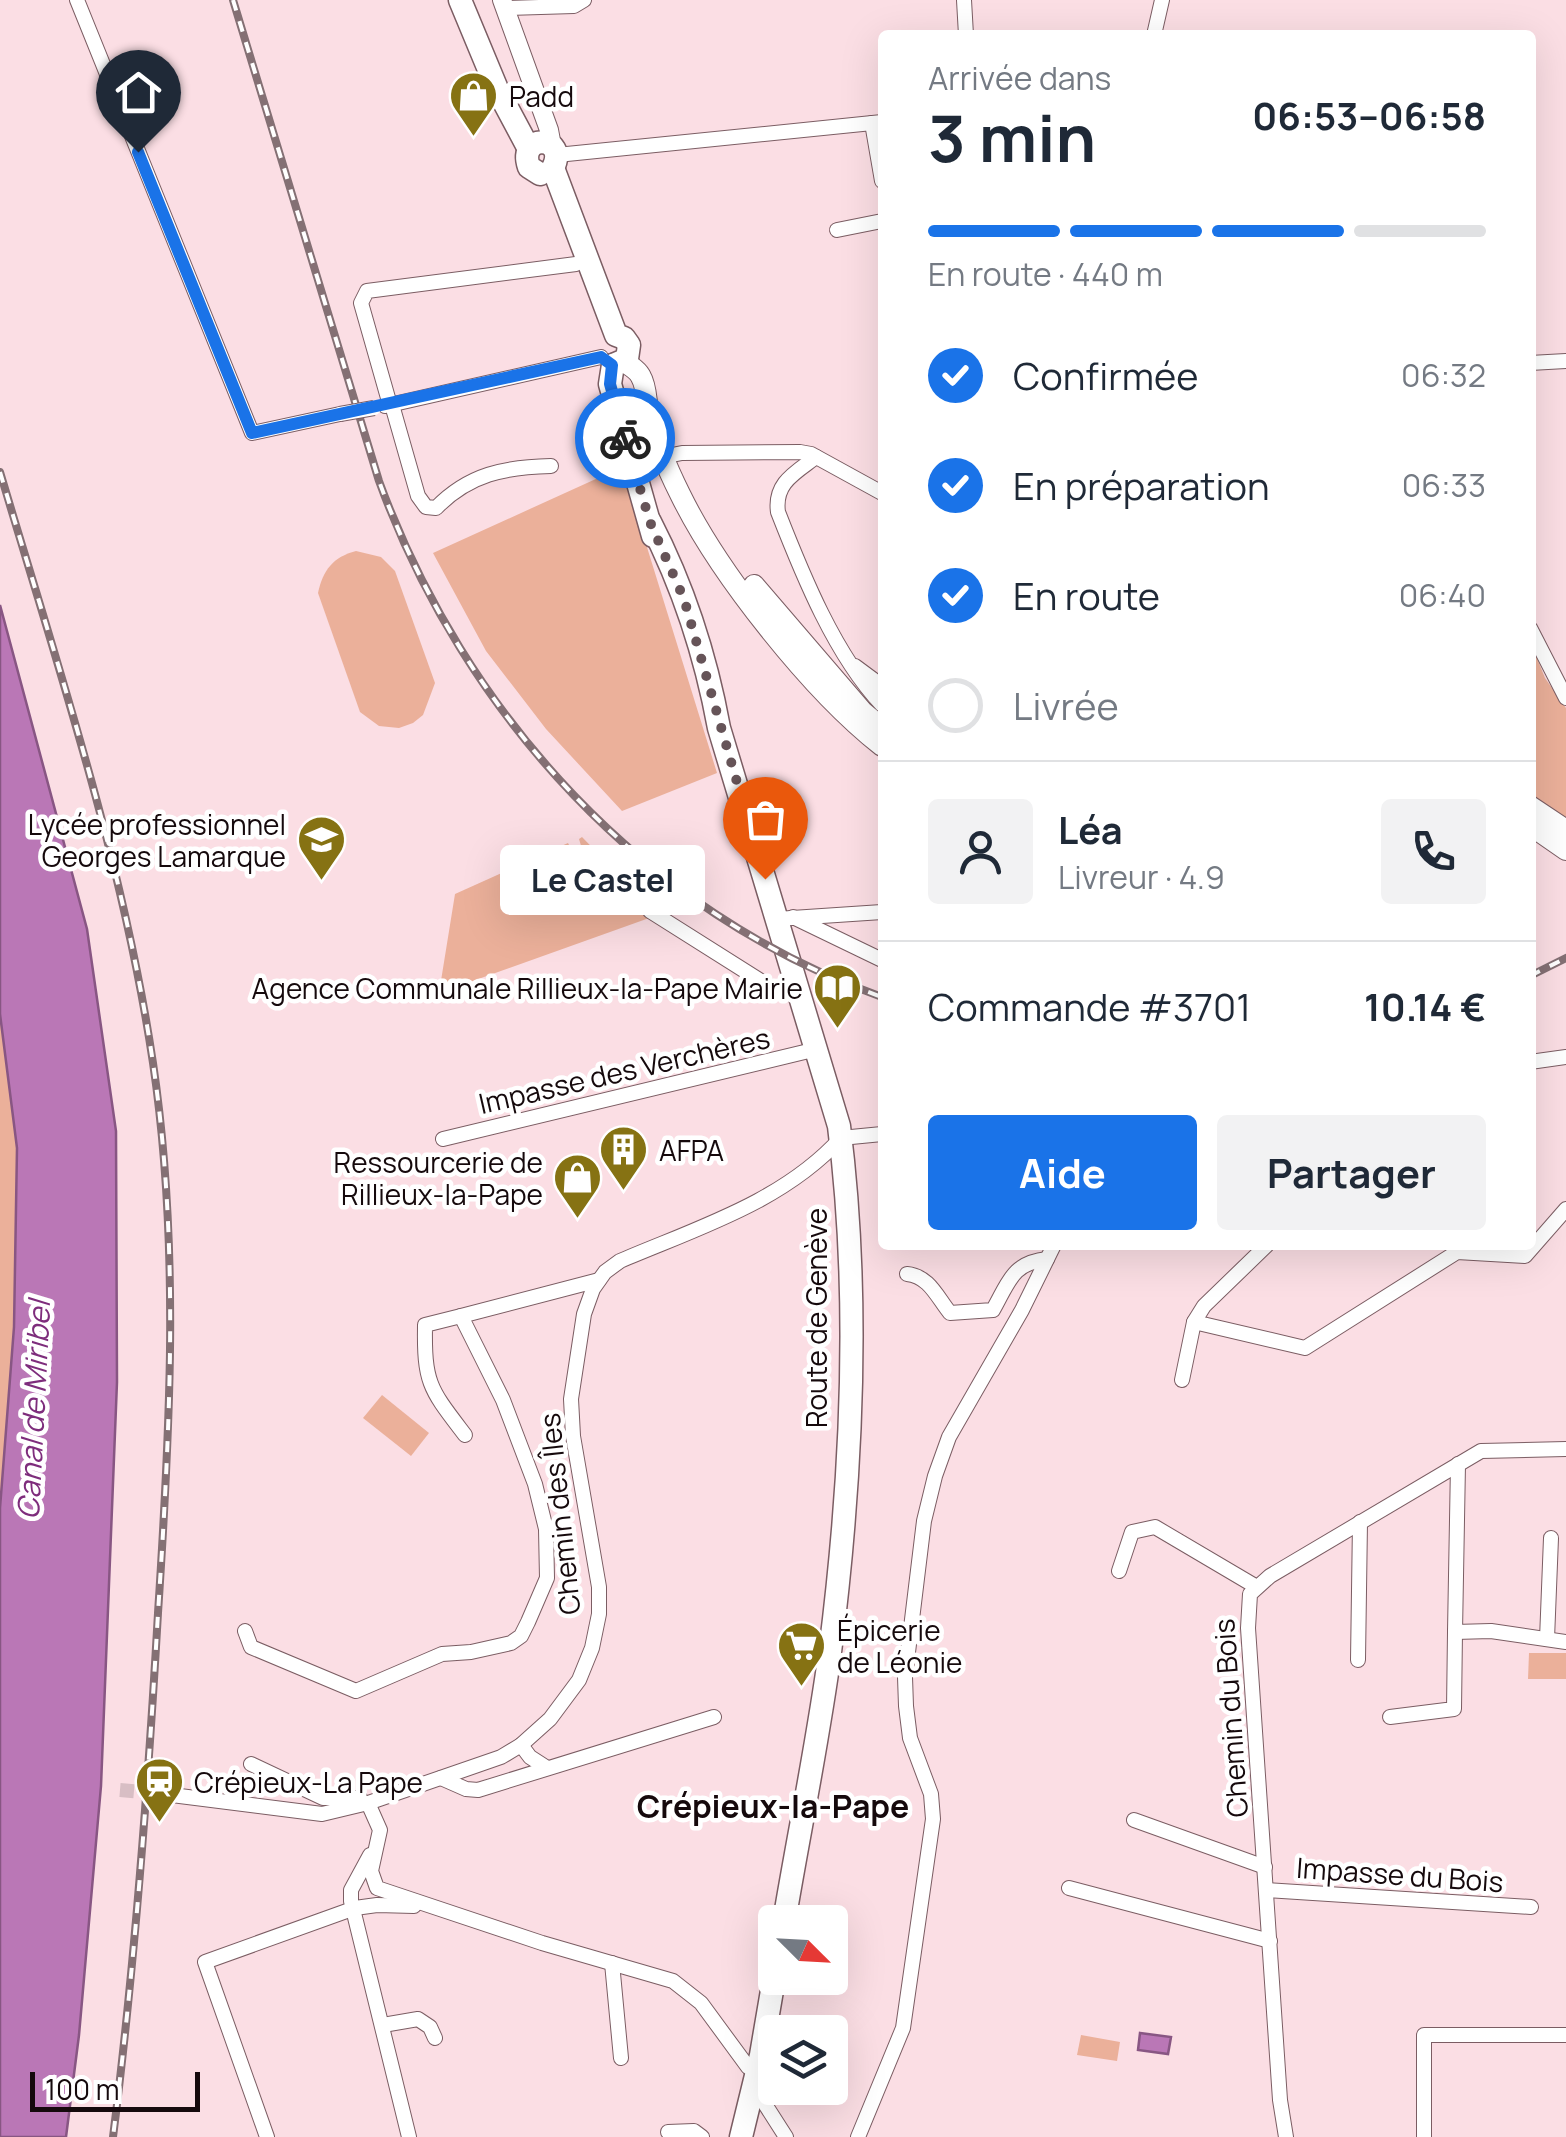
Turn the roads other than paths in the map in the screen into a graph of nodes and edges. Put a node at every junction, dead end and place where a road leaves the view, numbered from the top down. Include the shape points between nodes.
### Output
1 (77, 0) edge
2 (460, 0) edge
3 (584, 0) edge
4 (964, 0) edge
5 (1162, 0) edge
6 (504, 4) edge
7 (966, 30) edge
8 (1155, 30) edge
9 (877, 123) edge
10 (545, 151) junction
11 (878, 221) edge
12 (837, 230) dead end
13 (576, 264) junction
14 (614, 352) junction
15 (1566, 361) edge
16 (1536, 363) edge
17 (391, 405) junction
18 (668, 455) junction
19 (816, 456) junction
20 (551, 466) dead end
21 (878, 490) edge
22 (1536, 639) edge
23 (852, 664) junction
24 (878, 683) edge
25 (1561, 684) edge
26 (1566, 698) edge
27 (878, 701) edge
28 (878, 725) edge
29 (878, 742) edge
30 (1536, 810) edge
31 (1536, 829) edge
32 (1566, 830) edge
33 (1566, 850) edge
34 (650, 911) dead end
35 (878, 913) edge
36 (784, 918) junction
37 (878, 958) edge
38 (798, 986) junction
39 (817, 1049) junction
40 (1566, 1057) edge
41 (1536, 1061) edge
42 (878, 1134) edge
43 (841, 1138) junction
44 (443, 1139) dead end
45 (1566, 1209) edge
46 (1536, 1243) edge
47 (1261, 1250) edge
48 (1530, 1250) edge
49 (1050, 1252) edge
50 (908, 1274) dead end
51 (599, 1280) junction
52 (462, 1316) junction
53 (1194, 1322) junction
54 (1182, 1380) dead end
55 (465, 1435) dead end
56 (1566, 1450) edge
57 (1458, 1464) junction
58 (1360, 1522) junction
59 (1551, 1538) dead end
60 (1118, 1571) dead end
61 (1255, 1586) junction
62 (245, 1631) dead end
63 (1456, 1632) junction
64 (1547, 1639) junction
65 (1566, 1642) edge
66 (1358, 1660) dead end
67 (714, 1716) dead end
68 (1390, 1717) dead end
69 (522, 1745) junction
70 (251, 1764) dead end
71 (547, 1768) junction
72 (440, 1778) junction
73 (156, 1792) tunnel mouth
74 (372, 1802) junction
75 (1134, 1820) dead end
76 (376, 1846) junction
77 (1264, 1868) junction
78 (377, 1888) junction
79 (1069, 1888) dead end
80 (351, 1890) junction
81 (1266, 1890) junction
82 (377, 1904) junction
83 (787, 1905) edge
84 (355, 1908) junction
85 (1531, 1908) dead end
86 (436, 1909) junction
87 (1270, 1942) junction
88 (612, 1962) junction
89 (771, 1995) edge
90 (383, 2025) junction
91 (1566, 2035) edge
92 (435, 2038) dead end
93 (621, 2058) dead end
94 (755, 2080) junction
95 (668, 2132) dead end
96 (267, 2137) edge
97 (410, 2137) edge
98 (702, 2137) edge
99 (741, 2137) edge
100 (786, 2137) edge
101 (858, 2137) edge
102 (1286, 2137) edge
103 (1424, 2137) edge

1 - 17 street, bridge via 252,433
2 - 10 main road via 497,90
3 - 6 street via 574,6
4 - 7 street
5 - 8 street
6 - 10 street
9 - 10 street
10 - 13 main road, Route de Genève
10 - 14 main road, Route de Genève
11 - 12 street
13 - 14 main road, Route de Genève
13 - 17 street via 367,292 361,302
14 - 17 street
14 - 18 main road via 649,372
14 - 36 main road, Route de Genève via 610,384 656,554
15 - 16 street
17 - 20 street via 426,507 436,508 502,468
18 - 19 street
18 - 28 main road via 698,515
18 - 29 main road via 701,531 750,602
19 - 21 street
19 - 23 street via 782,483 778,512
22 - 25 street
23 - 24 street
23 - 27 street
25 - 26 street
30 - 32 main road
31 - 33 main road
34 - 38 street via 775,990
35 - 36 street
36 - 37 street
36 - 38 main road, Route de Genève
38 - 39 main road, Route de Genève
39 - 43 main road, Route de Genève
39 - 44 street, Impasse des Verchères
40 - 41 street
42 - 43 street
43 - 51 street via 777,1192 620,1261
43 - 83 main road, Route de Genève via 850,1285 842,1542 830,1655
45 - 46 street
47 - 53 street
48 - 53 street via 1525,1256 1457,1252 1305,1348
49 - 50 street via 1018,1268 993,1310 950,1314 926,1280
49 - 101 street via 949,1438 924,1521 905,1678 910,1738 933,1819 903,2028
51 - 52 street
51 - 69 street, Chemin des Îles via 584,1314 571,1399 599,1614 579,1680
52 - 55 street via 425,1325 424,1366 432,1390
52 - 62 street via 508,1412 546,1529 547,1578 521,1636 442,1654 356,1692 251,1647
53 - 54 street
56 - 57 street, Chemin du Bois via 1481,1451
57 - 58 street, Chemin du Bois
57 - 63 street
58 - 61 street, Chemin du Bois
58 - 66 street
59 - 64 street
60 - 61 street via 1132,1532 1155,1526
61 - 77 street, Chemin du Bois via 1248,1608
63 - 64 street
63 - 68 street via 1454,1709
64 - 65 street
67 - 71 street
69 - 71 street
69 - 72 street, Chemin des Îles
70 - 74 street via 323,1798
71 - 72 street via 478,1790
72 - 74 street, Chemin des Îles
73 - 74 street, Chemin des Îles via 322,1814
74 - 76 street via 380,1830
75 - 77 street
76 - 78 street via 371,1871
76 - 80 street
77 - 81 street, Chemin du Bois
78 - 80 street
78 - 82 street
78 - 86 street
79 - 87 street
80 - 84 street
81 - 85 street, Impasse du Bois
81 - 87 street, Chemin du Bois
82 - 84 street
82 - 86 street
84 - 90 street
84 - 96 street via 205,1962
86 - 88 street
87 - 102 street, Chemin du Bois
88 - 93 street
88 - 94 street via 690,1992
89 - 94 main road
90 - 92 street via 418,2019
90 - 97 street
91 - 103 street via 1424,2036
94 - 99 main road
94 - 100 street
95 - 98 street

